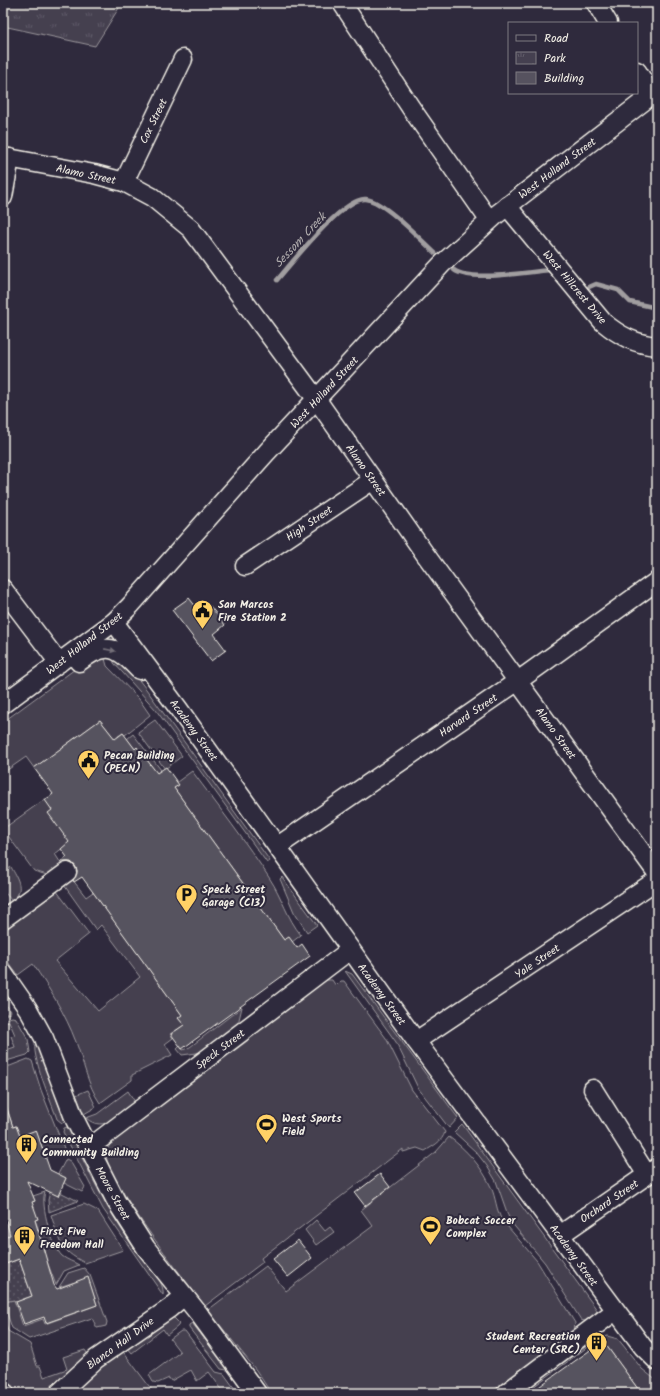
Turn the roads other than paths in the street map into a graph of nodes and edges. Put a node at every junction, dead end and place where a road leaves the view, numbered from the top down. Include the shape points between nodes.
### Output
1 (342, 3) edge
2 (596, 3) edge
3 (607, 22) edge
4 (183, 59) dead end
5 (638, 72) edge
6 (654, 93) edge
7 (7, 158) edge
8 (124, 182) junction
9 (3, 197) edge
10 (508, 206) junction
11 (489, 220) junction
12 (657, 346) edge
13 (317, 400) junction
14 (373, 480) junction
15 (245, 566) dead end
16 (657, 581) edge
17 (3, 589) edge
18 (114, 622) junction
19 (54, 666) junction
20 (152, 674) junction
21 (518, 681) junction
22 (3, 704) edge
23 (278, 846) junction
24 (67, 872) dead end
25 (657, 873) edge
26 (657, 880) edge
27 (3, 919) edge
28 (350, 950) junction
29 (3, 973) edge
30 (416, 1041) junction
31 (593, 1089) dead end
32 (89, 1148) junction
33 (652, 1171) edge
34 (560, 1235) junction
35 (184, 1296) junction
36 (615, 1311) junction
37 (657, 1361) edge
38 (59, 1393) edge
39 (257, 1393) edge
40 (506, 1393) edge

1 - 11 street
2 - 3 street
4 - 8 street, Cox Street
5 - 6 street
6 - 10 street, West Holland Street
7 - 8 street, Alamo Street
7 - 9 street, Alamo Street
8 - 13 street, Alamo Street via 152,197 191,229
10 - 11 street, West Holland Street
10 - 12 street, West Hillcrest Drive via 603,322 631,341
11 - 13 street, West Holland Street via 442,264
13 - 14 street, Alamo Street
13 - 18 street, West Holland Street
14 - 15 street, High Street
14 - 21 street, Alamo Street
16 - 21 street, Harvard Street
17 - 19 street
18 - 19 street, West Holland Street
18 - 20 street, Academy Street
19 -> 20 street via 63,670 73,667 92,652 106,649 124,654 139,670
19 - 22 street, West Holland Street
20 - 23 street, Academy Street
21 - 23 street, Harvard Street
21 - 25 street, Alamo Street
23 - 28 street, Academy Street
24 - 27 street
26 - 30 street, Yale Street
28 - 30 street, Academy Street
28 - 32 street, Speck Street
29 - 32 street, Moore Street via 44,1038
30 - 34 street, Academy Street
31 - 33 street
32 - 35 street, Moore Street via 116,1201
33 - 34 street, Orchard Street
34 - 36 street, Academy Street
35 - 38 street, Blanco Hall Drive via 96,1359
35 - 39 street, Moore Street
36 - 37 street, Academy Street
36 - 40 street

